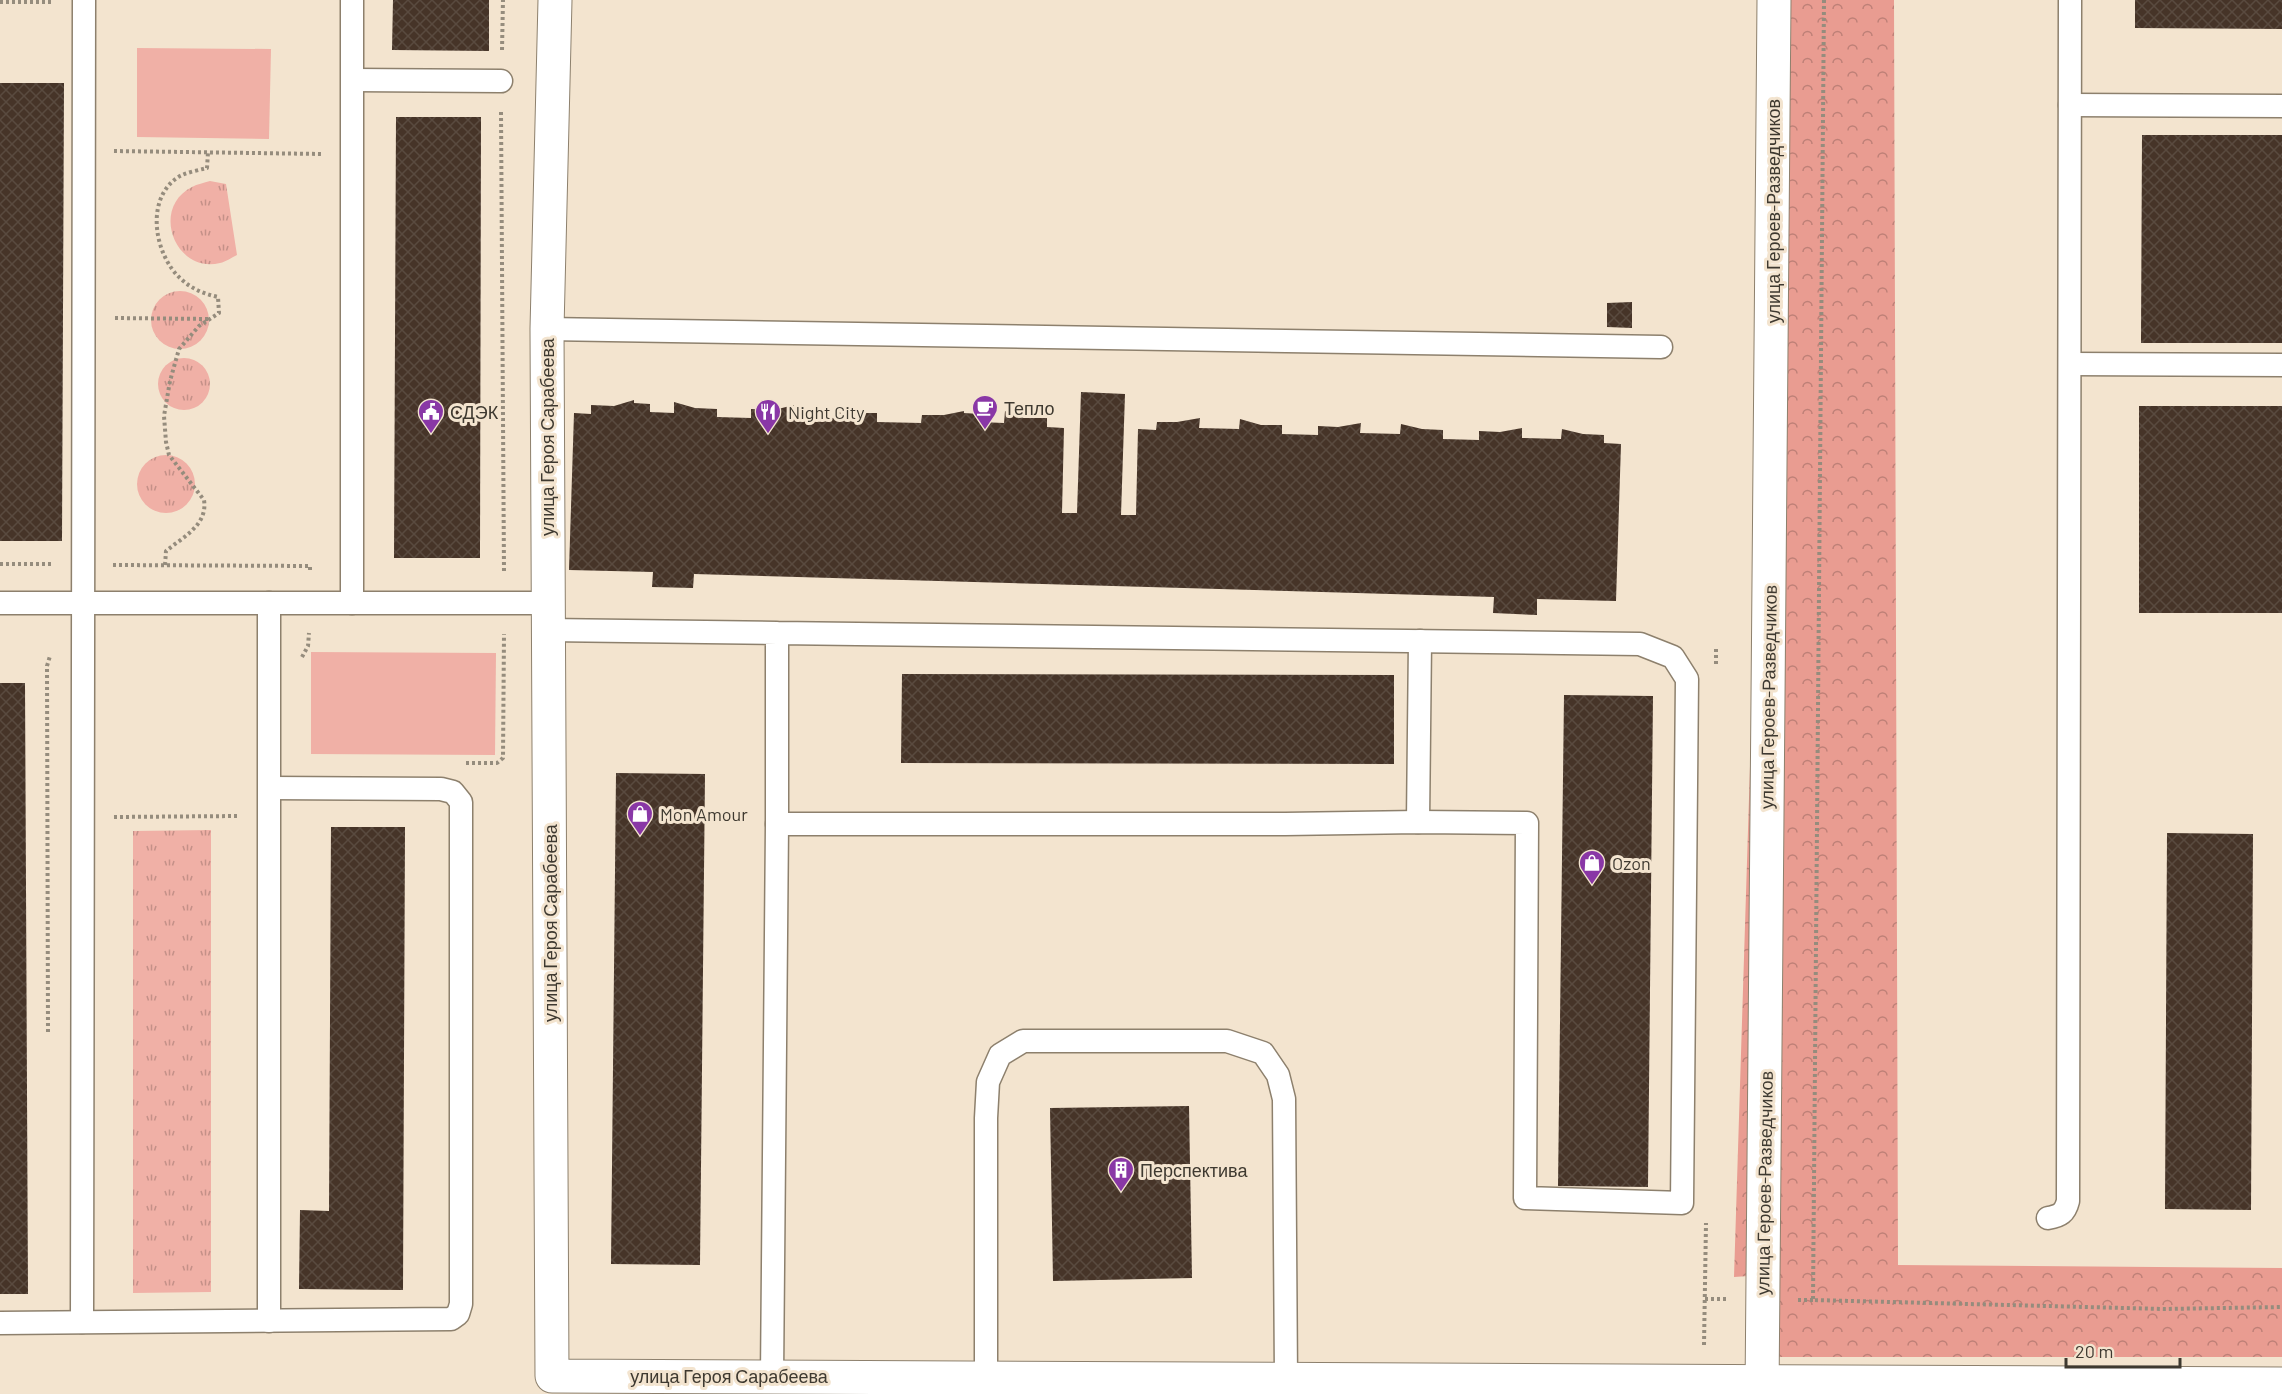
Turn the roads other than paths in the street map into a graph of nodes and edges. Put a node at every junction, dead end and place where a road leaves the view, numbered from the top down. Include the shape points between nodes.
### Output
1 (352, 0) edge
2 (555, 0) edge
3 (1774, 0) edge
4 (2070, 0) edge
5 (74, 1) edge
6 (353, 80) junction
7 (501, 81) road end
8 (2070, 105) junction
9 (2282, 106) edge
10 (547, 329) junction
11 (1661, 347) dead end
12 (2070, 364) junction
13 (2282, 365) edge
14 (0, 603) edge
15 (84, 603) junction
16 (270, 603) junction
17 (352, 603) junction
18 (548, 616) junction
19 (777, 633) junction
20 (1420, 641) junction
21 (270, 788) junction
22 (1418, 822) junction
23 (777, 824) junction
24 (2048, 1218) dead end
25 (269, 1321) junction
26 (82, 1322) junction
27 (0, 1323) edge
28 (772, 1377) junction
29 (986, 1378) junction
30 (1301, 1384) edge
31 (2282, 1384) edge
32 (579, 1385) edge
33 (1093, 1386) edge
34 (1411, 1387) edge
35 (1762, 1388) edge

1 - 6 lane
2 - 10 street, улица Героя Сарабеева
3 - 35 street, улица Героев-Разведчиков
4 - 8 lane
5 - 15 lane via 84,151
6 - 7 lane
6 - 17 lane
8 - 9 lane
8 - 12 lane
10 - 11 lane
10 - 18 street, улица Героя Сарабеева
12 - 13 lane
12 - 24 lane via 2068,1201 2066,1211
14 - 15 lane
15 - 16 lane
15 - 26 lane
16 - 17 lane
16 - 21 lane
17 - 18 lane via 504,602
18 - 19 lane
18 - 32 street, улица Героя Сарабеева via 552,1376
19 - 20 lane
19 - 23 lane
20 - 22 lane
20 - 22 lane via 1640,644 1673,657 1687,679 1682,1203 1525,1198 1527,824
21 - 25 lane
21 - 25 lane via 441,789 453,792 461,802 461,1304 458,1314 451,1319
22 - 23 lane
23 - 28 lane
25 - 26 lane
26 - 27 lane
28 - 29 street, улица Героя Сарабеева
28 - 32 street, улица Героя Сарабеева
29 - 30 lane via 986,1119 988,1082 1000,1055 1023,1041 1227,1041 1263,1053 1278,1075 1284,1100
29 - 33 street, улица Героя Сарабеева
30 - 33 street, улица Героя Сарабеева
30 - 34 street, улица Героя Сарабеева
31 - 35 street, улица Героя Сарабеева
34 - 35 street, улица Героя Сарабеева

